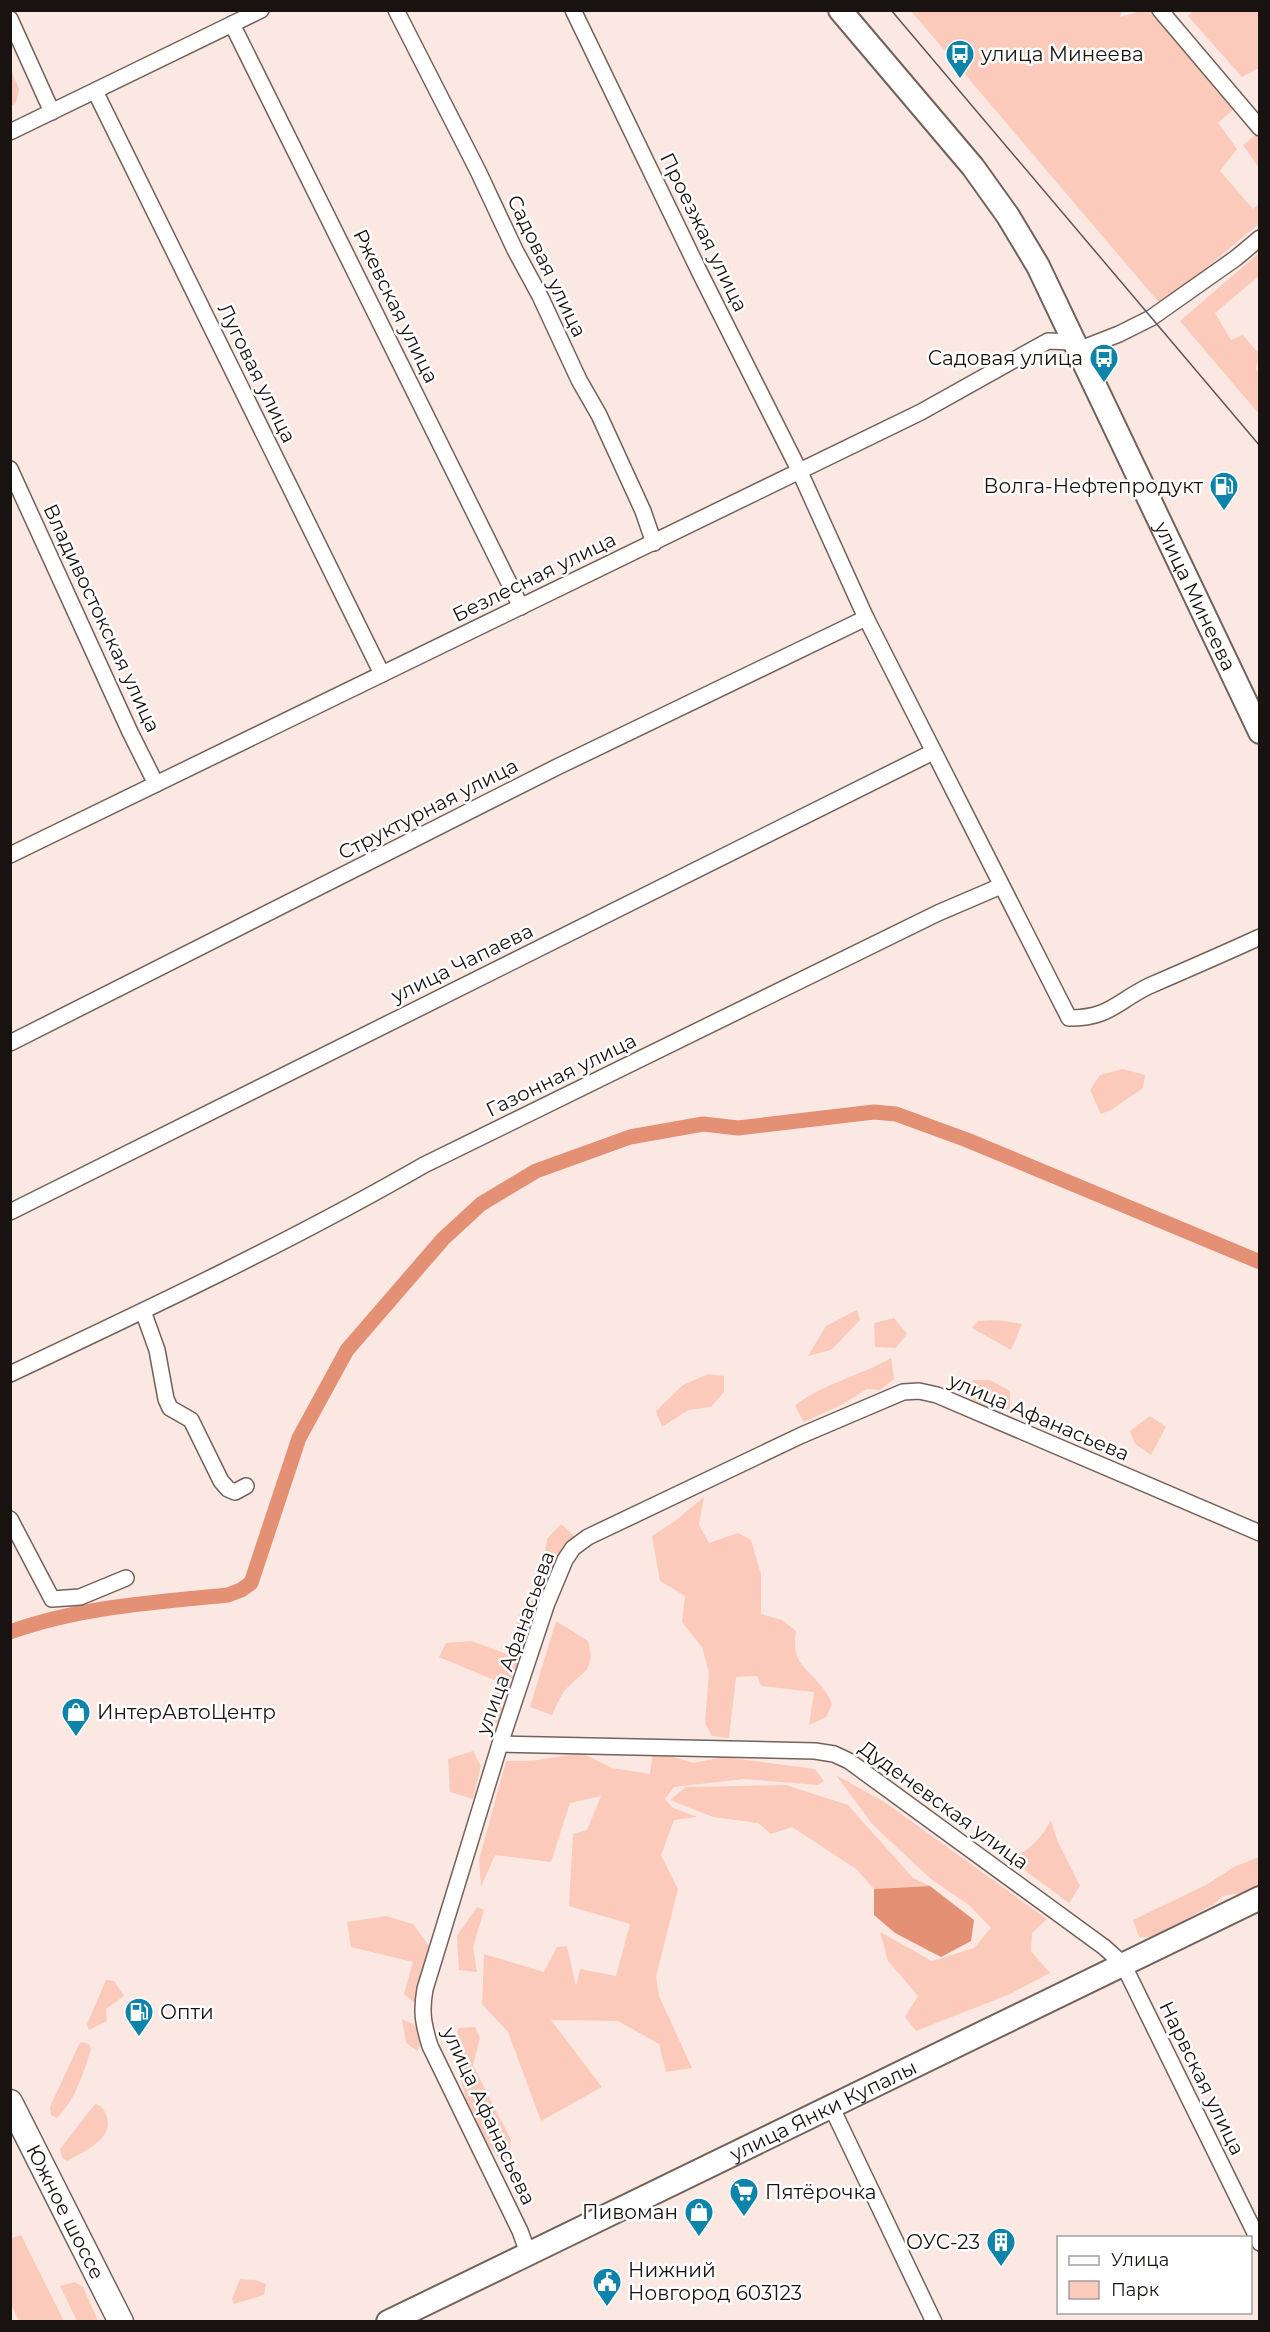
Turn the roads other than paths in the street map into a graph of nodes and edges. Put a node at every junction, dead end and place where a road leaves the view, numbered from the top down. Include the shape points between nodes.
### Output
1 (261, 10) edge
2 (396, 10) edge
3 (573, 10) edge
4 (840, 10) edge
5 (1160, 10) edge
6 (10, 19) edge
7 (232, 24) junction
8 (95, 91) junction
9 (52, 112) junction
10 (1260, 128) edge
11 (10, 132) edge
12 (1260, 238) edge
13 (1076, 346) junction
14 (10, 469) edge
15 (799, 470) junction
16 (654, 543) junction
17 (521, 607) junction
18 (866, 618) junction
19 (382, 674) junction
20 (1260, 732) edge
21 (933, 752) junction
22 (156, 784) junction
23 (10, 855) edge
24 (1001, 886) junction
25 (1260, 937) edge
26 (10, 1043) edge
27 (10, 1212) edge
28 (143, 1311) junction
29 (10, 1374) edge
30 (246, 1486) dead end
31 (10, 1519) edge
32 (1260, 1533) edge
33 (126, 1578) dead end
34 (500, 1744) junction
35 (1260, 1898) edge
36 (1123, 1964) junction
37 (10, 2102) edge
38 (831, 2106) junction
39 (1260, 2243) edge
40 (528, 2253) junction
41 (121, 2322) edge
42 (387, 2322) edge
43 (933, 2322) edge

1 - 7 street
2 - 16 street, Садовая улица via 598,415
3 - 15 street, Проезжая улица
4 - 13 street, улица Минеева via 973,167 1008,216 1038,266
5 - 10 street
6 - 9 street
7 - 8 street
7 - 17 street, Ржевская улица
8 - 9 street
8 - 19 street, Луговая улица
9 - 11 street
12 - 13 street, Безлесная улица via 1151,318 1119,334
13 - 15 street, Безлесная улица via 1048,341 921,412
13 - 20 street, улица Минеева
14 - 22 street, Владивостокская улица
15 - 16 street, Безлесная улица
15 - 18 street, Проезжая улица
16 - 17 street, Безлесная улица
17 - 19 street, Безлесная улица
18 - 21 street, Проезжая улица
18 - 26 street, Структурная улица via 536,778
19 - 22 street, Безлесная улица
21 - 24 street, Проезжая улица
21 - 27 street, улица Чапаева
22 - 23 street, Безлесная улица
24 - 25 street, Проезжая улица via 1069,1018 1089,1018 1114,1008 1145,988
24 - 28 street, Газонная улица via 938,913 424,1165 352,1206
28 - 29 street, Газонная улица
28 - 30 street via 157,1350 170,1408 191,1420 228,1489 235,1492
31 - 33 street via 52,1599 80,1597
32 - 34 street, улица Афанасьева via 937,1395 903,1392 770,1449 588,1537 573,1548 547,1604
34 - 36 street, Дуденевская улица via 834,1754 849,1761
34 - 40 street, улица Афанасьева via 425,1989 422,2011 430,2046
35 - 36 street, улица Янки Купалы
36 - 38 street, улица Янки Купалы
36 - 39 street, Нарвская улица
37 - 41 main road, Южное шоссе
38 - 40 street, улица Янки Купалы
38 - 43 street
40 - 42 street, улица Янки Купалы

